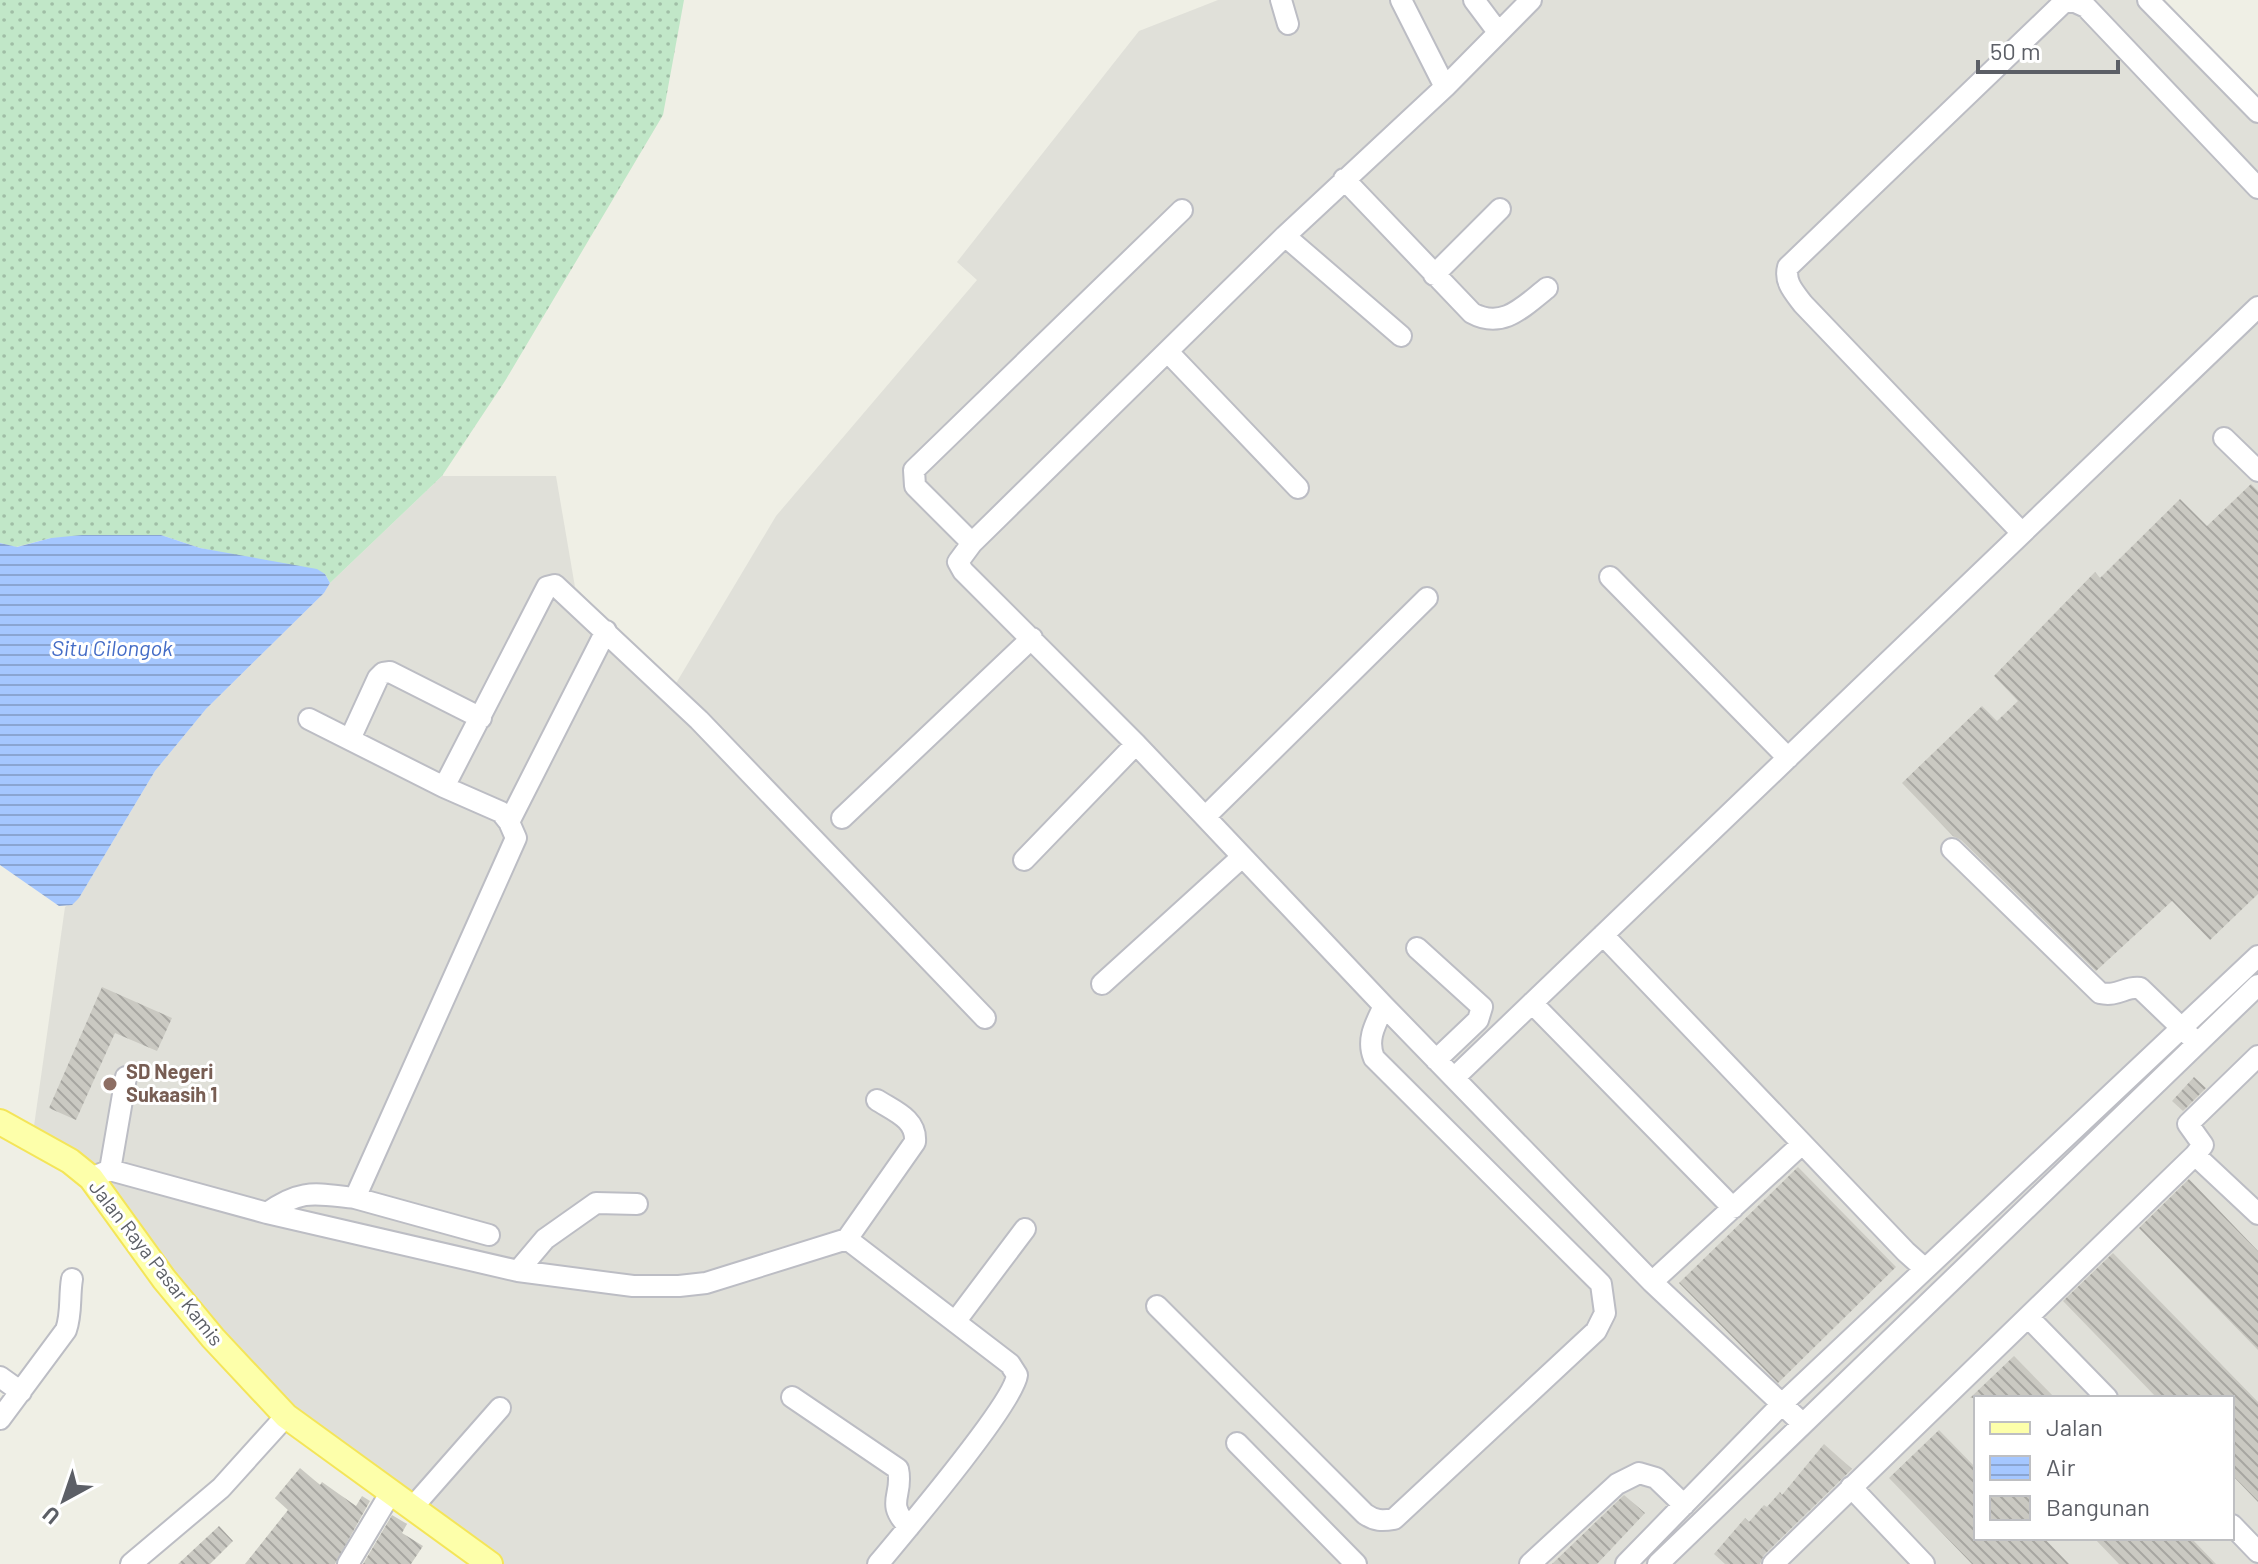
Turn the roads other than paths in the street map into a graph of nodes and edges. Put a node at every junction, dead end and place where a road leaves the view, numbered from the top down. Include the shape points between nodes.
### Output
1 (1281, 0) edge
2 (1401, 0) edge
3 (1474, 0) edge
4 (1531, 0) edge
5 (2148, 0) edge
6 (1288, 24) dead end
7 (1498, 32) junction
8 (1445, 87) junction
9 (2258, 112) edge
10 (1344, 179) junction
11 (2258, 188) edge
12 (1500, 209) dead end
13 (1182, 210) dead end
14 (1285, 236) junction
15 (1434, 275) junction
16 (1547, 288) dead end
17 (2258, 307) edge
18 (1401, 336) dead end
19 (1168, 352) junction
20 (2224, 438) dead end
21 (2258, 471) edge
22 (1298, 488) dead end
23 (2022, 533) junction
24 (972, 543) junction
25 (1610, 577) dead end
26 (1427, 598) dead end
27 (606, 631) junction
28 (1032, 638) junction
29 (481, 718) junction
30 (309, 719) dead end
31 (350, 739) junction
32 (1136, 744) junction
33 (1788, 758) junction
34 (444, 787) junction
35 (1205, 817) junction
36 (842, 818) dead end
37 (509, 822) junction
38 (1952, 849) dead end
39 (1242, 857) junction
40 (1024, 860) dead end
41 (1603, 935) junction
42 (1417, 948) dead end
43 (2258, 956) edge
44 (1102, 984) dead end
45 (2258, 985) edge
46 (1532, 1003) junction
47 (1384, 1006) junction
48 (985, 1018) dead end
49 (2182, 1028) junction
50 (2197, 1044) junction
51 (2258, 1056) edge
52 (1436, 1060) junction
53 (126, 1077) dead end
54 (1454, 1078) junction
55 (877, 1100) dead end
56 (0, 1122) edge
57 (1802, 1144) junction
58 (2195, 1155) junction
59 (2036, 1165) junction
60 (101, 1174) junction
61 (2052, 1184) junction
62 (355, 1198) junction
63 (637, 1204) dead end
64 (1733, 1208) junction
65 (267, 1213) junction
66 (2258, 1214) edge
67 (1025, 1229) dead end
68 (489, 1235) dead end
69 (847, 1239) junction
70 (1630, 1259) junction
71 (1925, 1269) junction
72 (518, 1271) junction
73 (72, 1279) dead end
74 (1652, 1282) junction
75 (1601, 1284) junction
76 (1157, 1306) dead end
77 (2029, 1318) junction
78 (955, 1322) junction
79 (0, 1377) edge
80 (21, 1392) junction
81 (2105, 1396) edge
82 (792, 1397) dead end
83 (1783, 1403) junction
84 (500, 1408) dead end
85 (286, 1416) junction
86 (0, 1419) edge
87 (1802, 1423) junction
88 (1237, 1443) dead end
89 (1851, 1487) junction
90 (391, 1492) junction
91 (1684, 1505) junction
92 (412, 1508) junction
93 (909, 1527) junction
94 (2234, 1527) edge
95 (2258, 1552) edge
96 (131, 1564) edge
97 (348, 1564) edge
98 (490, 1564) edge
99 (878, 1564) edge
100 (1356, 1564) edge
101 (1530, 1564) edge
102 (1626, 1564) edge
103 (1658, 1564) edge
104 (1773, 1564) edge
105 (1924, 1564) edge

1 - 6 street
2 - 8 street
3 - 7 street
4 - 7 street
5 - 9 street
7 - 8 street
8 - 10 street
10 - 14 street
10 - 15 street
11 - 23 street via 2086,7 2073,1 2063,3 1788,267 1788,284 1803,304
12 - 15 street
13 - 24 street via 914,470 915,486
14 - 18 street
14 - 19 street
15 - 16 street via 1484,320 1516,312
17 - 23 street
19 - 22 street
19 - 24 street
20 - 21 street
23 - 33 street
24 - 28 street via 959,566
25 - 33 street
26 - 35 street
27 - 29 street via 560,587 551,585
27 - 37 street
27 - 48 street via 699,720
28 - 32 street
28 - 36 street
29 - 31 street via 383,673
29 - 34 street
30 - 31 street
31 - 34 street
32 - 35 street
32 - 40 street
33 - 41 street
34 - 37 street via 501,812
35 - 39 street
37 - 62 street via 516,838
38 - 49 street via 2100,993 2140,988
39 - 44 street
39 - 47 street
41 - 46 street
41 - 57 street
42 - 52 street via 1482,1007 1478,1020
43 - 49 street
45 - 50 street
46 - 54 street
46 - 64 street
47 - 52 street
47 - 75 street via 1369,1047 1374,1058
49 - 50 street
49 - 59 street
50 - 61 street
51 - 58 street via 2188,1124 2203,1145
52 - 54 street
53 - 60 street
54 - 70 street
55 - 69 street via 910,1121 915,1142
56 - 60 main road, Jalan Raya Pasar Kamis
57 - 64 street
57 - 71 street
58 - 66 street
58 - 77 street
59 - 61 street
59 - 71 street
60 - 65 street
60 - 85 main road, Jalan Raya Pasar Kamis via 174,1291
61 - 87 street
62 - 65 street via 298,1195
62 - 68 street
63 - 72 street via 596,1203 545,1239
64 - 74 street
65 - 72 street
67 - 78 street
69 - 72 street via 706,1283 679,1286 633,1286
69 - 78 street
70 - 74 street
70 - 75 street
71 - 83 street
73 - 80 street via 66,1330
74 - 83 street
75 - 76 street via 1605,1313 1596,1331 1394,1519 1382,1521 1365,1514
77 - 81 street
77 - 89 street
78 - 93 street via 1010,1364 1017,1381
79 - 80 street
80 - 86 street
82 - 93 street via 898,1469 896,1512
83 - 87 street
83 - 91 street
84 - 92 street
85 - 90 main road, Jalan Raya Pasar Kamis
85 - 96 street via 221,1488
87 - 103 street
88 - 100 street
89 - 104 street
89 - 105 street
90 - 92 main road, Jalan Raya Pasar Kamis
90 - 97 street
91 - 101 street via 1656,1478 1639,1473 1617,1484
91 - 102 street
92 - 98 main road, Jalan Raya Pasar Kamis
93 - 99 street
94 - 95 street

